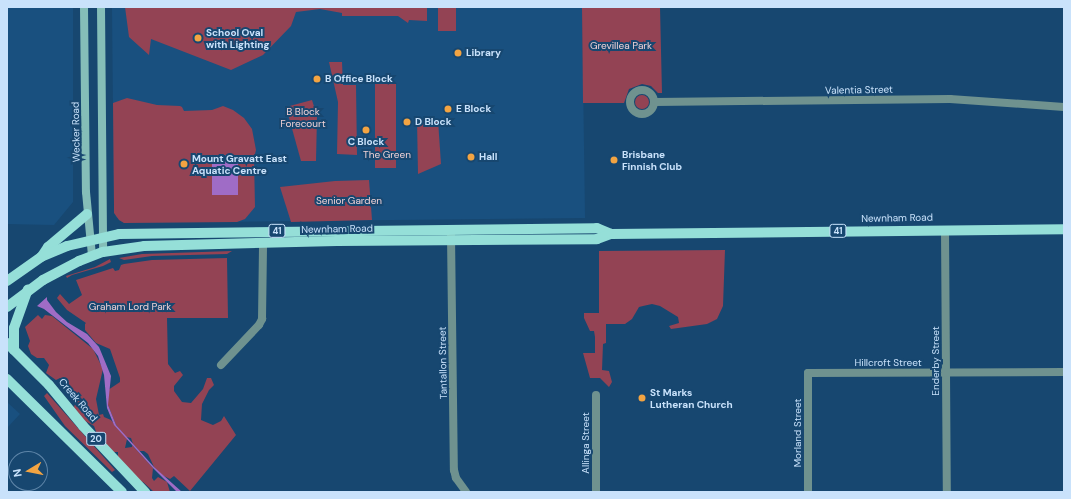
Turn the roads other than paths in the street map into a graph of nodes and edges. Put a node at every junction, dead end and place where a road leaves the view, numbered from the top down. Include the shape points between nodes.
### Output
1 (84, 7) edge
2 (101, 7) edge
3 (655, 102) dead end
4 (1064, 107) edge
5 (87, 214) junction
6 (452, 229) junction
7 (1064, 229) edge
8 (946, 230) junction
9 (611, 234) junction
10 (103, 236) junction
11 (90, 239) junction
12 (452, 240) junction
13 (263, 243) junction
14 (103, 252) junction
15 (92, 256) junction
16 (41, 257) junction
17 (7, 281) edge
18 (28, 289) junction
19 (7, 307) edge
20 (10, 347) edge
21 (221, 365) dead end
22 (1064, 372) edge
23 (808, 373) joint
24 (946, 374) junction
25 (7, 379) edge
26 (596, 395) dead end
27 (122, 492) edge
28 (145, 492) edge
29 (466, 492) edge
30 (596, 492) edge
31 (808, 492) edge
32 (947, 492) edge

1 - 5 street, Wecker Road
2 - 10 street
3 - 4 street, Valentia Street via 950,99
5 - 11 street, Wecker Road
5 - 16 main road via 48,247
6 - 9 main road, Newnham Road / 41 via 597,228
6 - 10 main road, Newnham Road / 41 via 135,232
6 - 12 street, Tantallon Street
7 - 8 main road, Newnham Road / 41
8 - 9 main road, Newnham Road / 41
8 - 24 street, Enderby Street
9 - 12 main road, Newnham Road / 41 via 597,239
10 - 11 main road, Newnham Road / 41
10 - 14 street
11 - 15 street, Wecker Road
11 - 16 main road, Newnham Road / 41
12 - 13 main road, Newnham Road / 41
12 - 29 street, Tantallon Street via 454,470 456,478
13 - 14 main road, Newnham Road / 41 via 144,246
13 - 21 street via 262,319
14 - 15 main road, Newnham Road / 41
15 - 18 main road, Newnham Road / 41 via 57,271
16 - 17 main road, Newnham Road / 41
18 - 19 main road, Newnham Road / 41
18 - 20 main road
20 - 28 main road, Creek Road / 20 via 49,385 83,426
22 - 24 street, Hillcroft Street
23 - 24 street, Hillcroft Street
23 - 31 street, Morland Street
24 - 32 street, Enderby Street
25 - 27 main road, 20
26 - 30 street, Allinga Street

